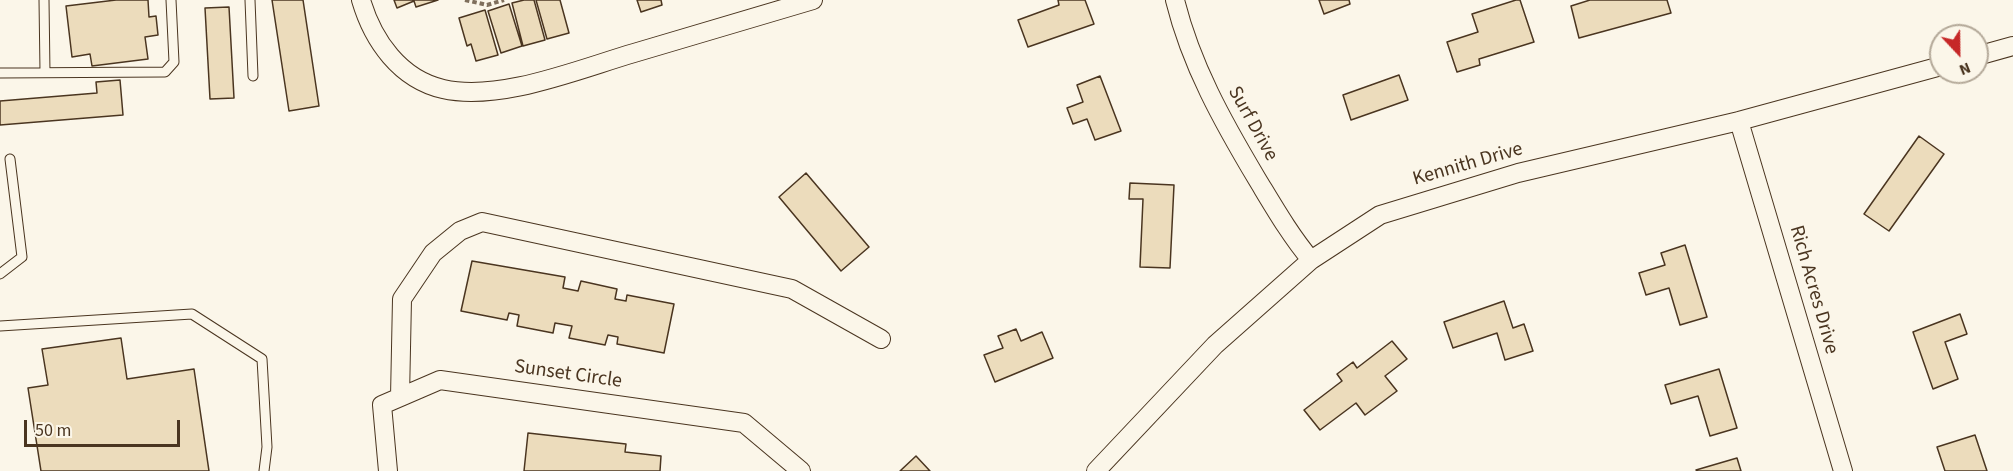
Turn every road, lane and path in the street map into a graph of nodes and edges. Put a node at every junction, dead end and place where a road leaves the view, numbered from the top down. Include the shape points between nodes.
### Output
1 (44, 0) edge
2 (171, 0) edge
3 (250, 0) edge
4 (361, 0) edge
5 (465, 0) edge
6 (504, 0) edge
7 (813, 0) edge
8 (1175, 0) edge
9 (2013, 46) edge
10 (1989, 53) edge
11 (1929, 69) edge
12 (45, 72) junction
13 (0, 73) edge
14 (253, 76) dead end
15 (1739, 121) junction
16 (10, 159) dead end
17 (1311, 260) junction
18 (0, 274) edge
19 (0, 326) edge
20 (881, 339) dead end
21 (400, 398) junction
22 (264, 471) edge
23 (388, 471) edge
24 (801, 471) edge
25 (1096, 471) edge
26 (1843, 471) edge

1 - 12 lane
2 - 12 lane via 174,62 165,72
3 - 14 lane
4 - 7 street via 378,42 396,64 442,89 474,93 517,86
5 - 6 path via 487,5
8 - 17 street, Surf Drive via 1205,87 1292,237
9 - 10 street
11 - 15 street, Kennith Drive
12 - 13 lane
15 - 17 street, Kennith Drive via 1518,173 1380,215
15 - 26 street, Rich Acres Drive
16 - 18 lane via 22,257
17 - 25 street, Kennith Drive via 1215,345
19 - 22 lane via 192,314 262,359 267,447
20 - 21 street via 792,289 482,222 460,231 433,253 402,299
21 - 23 street, Sunset Circle via 382,405
21 - 24 street, Sunset Circle via 440,380 744,423

